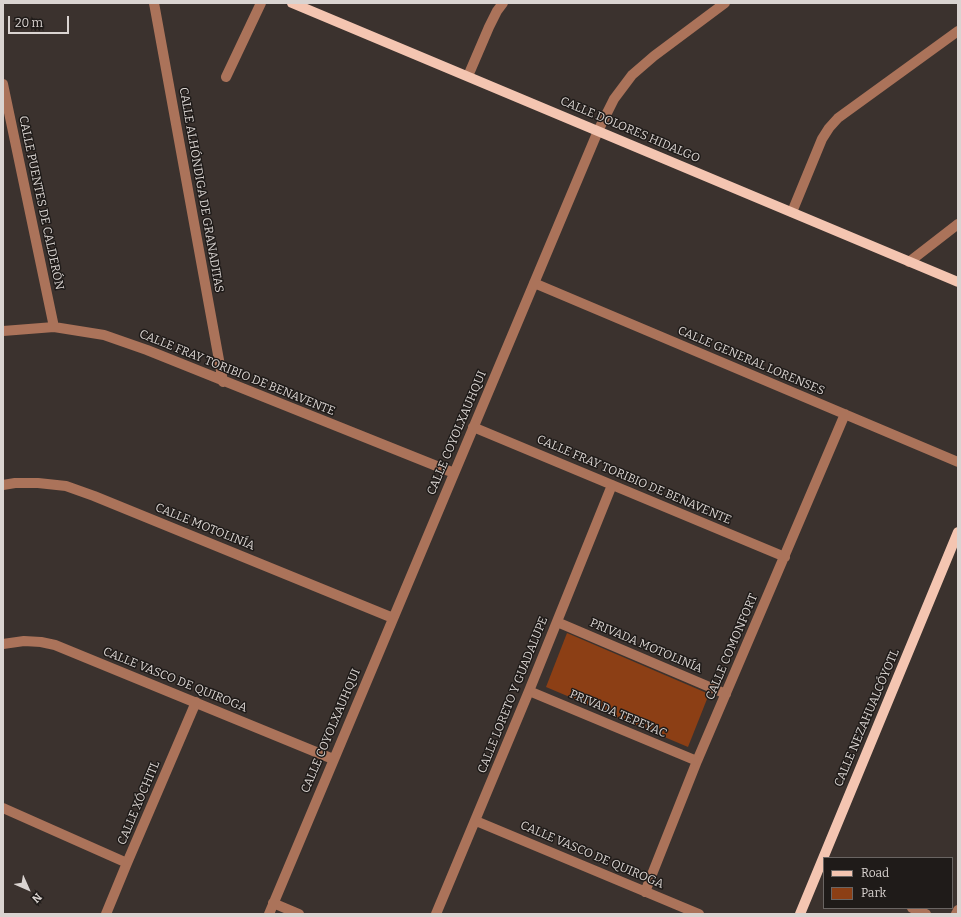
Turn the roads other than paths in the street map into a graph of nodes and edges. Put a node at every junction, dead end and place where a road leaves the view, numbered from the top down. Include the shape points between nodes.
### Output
1 (154, 3) edge
2 (261, 3) edge
3 (292, 3) edge
4 (503, 3) edge
5 (726, 3) edge
6 (310, 6) edge
7 (958, 31) edge
8 (468, 76) junction
9 (226, 77) dead end
10 (3, 84) edge
11 (598, 131) junction
12 (792, 212) junction
13 (958, 224) edge
14 (909, 262) junction
15 (958, 282) edge
16 (534, 283) junction
17 (54, 327) junction
18 (3, 331) edge
19 (223, 382) junction
20 (845, 414) junction
21 (474, 427) junction
22 (958, 462) edge
23 (454, 474) junction
24 (3, 485) edge
25 (612, 485) junction
26 (958, 532) edge
27 (785, 557) junction
28 (393, 618) junction
29 (557, 622) junction
30 (3, 644) edge
31 (529, 691) junction
32 (726, 694) junction
33 (196, 702) junction
34 (333, 759) junction
35 (698, 761) junction
36 (3, 808) edge
37 (476, 820) junction
38 (826, 857) edge
39 (127, 863) junction
40 (821, 870) edge
41 (645, 892) junction
42 (273, 903) junction
43 (914, 909) edge
44 (958, 910) edge
45 (106, 914) edge
46 (269, 914) edge
47 (299, 914) edge
48 (436, 914) edge
49 (699, 914) edge
50 (800, 914) edge
51 (926, 914) edge
52 (956, 914) edge

1 - 19 street, CALLE ALHÓNDIGA DE GRANADITAS
2 - 9 street
3 - 6 main road, CALLE DOLORES HIDALGO
4 - 8 street via 489,27
5 - 11 street, CALLE COYOLXAUHQUI via 654,56 632,76 614,99
6 - 8 main road, CALLE DOLORES HIDALGO
7 - 12 street via 838,118 822,139
8 - 11 main road, CALLE DOLORES HIDALGO
10 - 17 street, CALLE PUENTES DE CALDERÓN
11 - 12 main road, CALLE DOLORES HIDALGO
11 - 16 street, CALLE COYOLXAUHQUI
12 - 14 main road, CALLE DOLORES HIDALGO
13 - 14 street
14 - 15 main road, CALLE DOLORES HIDALGO
16 - 20 street, CALLE GENERAL LORENSES
16 - 21 street, CALLE COYOLXAUHQUI
17 - 18 street, CALLE FRAY TORIBIO DE BENAVENTE
17 - 19 street, CALLE FRAY TORIBIO DE BENAVENTE via 104,335
19 - 23 street, CALLE FRAY TORIBIO DE BENAVENTE
20 - 22 street, CALLE GENERAL LORENSES
20 - 27 street, CALLE COMONFORT
21 - 23 street, CALLE COYOLXAUHQUI
21 - 25 street, CALLE FRAY TORIBIO DE BENAVENTE
23 - 28 street, CALLE COYOLXAUHQUI
24 - 28 street, CALLE MOTOLINÍA via 38,483 66,486
25 - 27 street, CALLE FRAY TORIBIO DE BENAVENTE
25 - 29 street, CALLE LORETO Y GUADALUPE
26 - 38 main road, CALLE NEZAHUALCÓYOTL
27 - 32 street, CALLE COMONFORT
28 - 34 street, CALLE COYOLXAUHQUI
29 - 31 street, CALLE LORETO Y GUADALUPE
29 - 32 street, PRIVADA MOTOLINÍA
30 - 33 street, CALLE VASCO DE QUIROGA via 41,642 55,645
31 - 35 street, PRIVADA TEPEYAC
31 - 37 street, CALLE LORETO Y GUADALUPE
32 - 35 street, CALLE COMONFORT
33 - 34 street, CALLE VASCO DE QUIROGA
33 - 39 street, CALLE XÓCHITL
34 - 42 street, CALLE COYOLXAUHQUI
35 - 41 street, CALLE COMONFORT
36 - 39 street
37 - 41 street, CALLE VASCO DE QUIROGA
37 - 48 street, CALLE LORETO Y GUADALUPE
39 - 45 street, CALLE XÓCHITL
40 - 50 main road, CALLE NEZAHUALCÓYOTL
41 - 49 street, CALLE VASCO DE QUIROGA
42 - 46 street, CALLE COYOLXAUHQUI
42 - 47 street
43 - 51 street
44 - 52 street

